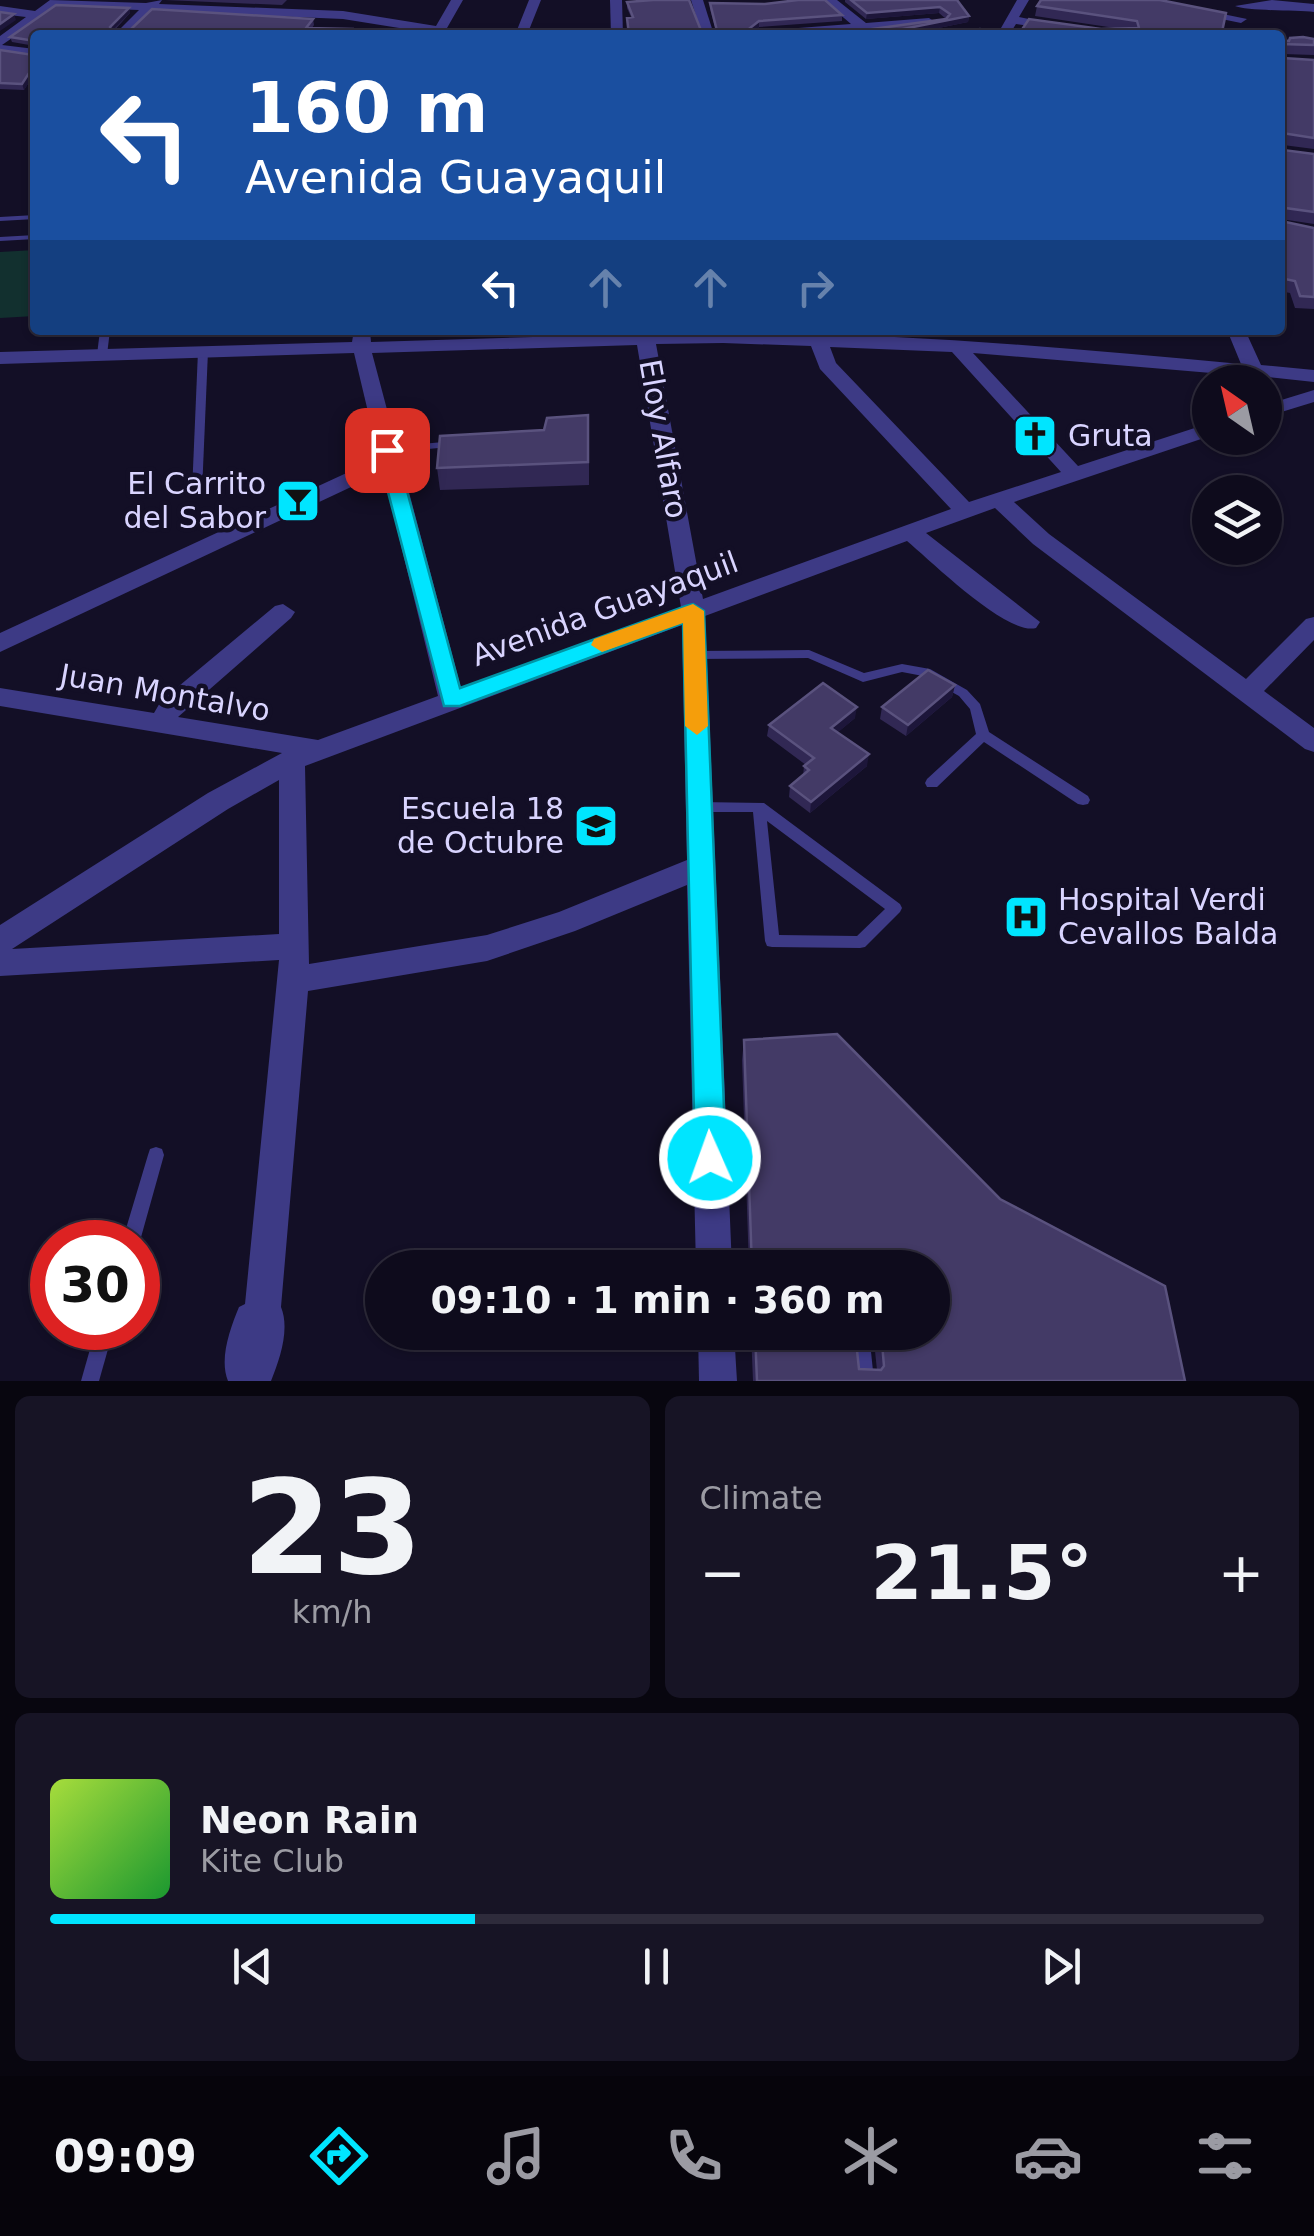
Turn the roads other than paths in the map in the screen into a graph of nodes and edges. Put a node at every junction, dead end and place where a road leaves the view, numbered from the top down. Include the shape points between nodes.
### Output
1 (256, 0) edge
2 (353, 0) edge
3 (457, 0) edge
4 (535, 0) edge
5 (616, 0) edge
6 (697, 0) edge
7 (828, 0) edge
8 (1023, 0) edge
9 (57, 2) edge
10 (1291, 2) edge
11 (152, 3) edge
12 (1130, 3) edge
13 (1241, 8) edge
14 (1314, 8) edge
15 (0, 10) edge
16 (245, 10) junction
17 (38, 15) junction
18 (343, 15) junction
19 (934, 16) edge
20 (1012, 20) junction
21 (236, 23) edge
22 (864, 28) junction
23 (1070, 28) edge
24 (125, 30) edge
25 (333, 30) edge
26 (427, 30) edge
27 (439, 30) edge
28 (523, 30) edge
29 (617, 30) edge
30 (706, 30) edge
31 (834, 30) edge
32 (1006, 30) edge
33 (0, 42) edge
34 (0, 50) edge
35 (30, 53) edge
36 (30, 217) edge
37 (0, 219) edge
38 (30, 237) edge
39 (0, 239) edge
40 (104, 335) edge
41 (584, 335) edge
42 (644, 335) edge
43 (770, 335) edge
44 (1238, 335) edge
45 (523, 336) edge
46 (362, 338) edge
47 (818, 340) junction
48 (952, 341) edge
49 (202, 352) junction
50 (102, 355) junction
51 (1, 360) edge
52 (1251, 365) edge
53 (1192, 369) edge
54 (1282, 377) edge
55 (1312, 378) edge
56 (1314, 396) edge
57 (1282, 402) edge
58 (1192, 435) edge
59 (462, 443) edge
60 (388, 456) junction
61 (1071, 475) junction
62 (196, 492) dead end
63 (998, 499) junction
64 (965, 510) junction
65 (909, 531) junction
66 (693, 611) junction
67 (283, 612) dead end
68 (1028, 622) dead end
69 (1314, 625) edge
70 (0, 643) edge
71 (694, 655) junction
72 (1248, 692) junction
73 (0, 697) edge
74 (452, 700) junction
75 (158, 725) junction
76 (983, 736) junction
77 (1314, 742) edge
78 (306, 755) junction
79 (932, 783) dead end
80 (1083, 800) dead end
81 (759, 806) junction
82 (699, 807) junction
83 (701, 866) junction
84 (294, 946) junction
85 (5, 954) edge
86 (294, 980) junction
87 (156, 1155) dead end
88 (137, 1220) edge
89 (713, 1250) edge
90 (99, 1350) edge
91 (717, 1350) edge
92 (862, 1350) edge
93 (247, 1378) edge
94 (90, 1381) edge
95 (718, 1381) edge
96 (865, 1381) edge

1 - 16 street
2 - 18 street
3 - 27 street
4 - 28 street
5 - 29 street
6 - 30 street
7 - 22 street
8 - 20 street
9 - 11 street
9 - 17 street
10 - 13 street
10 - 14 street
11 - 16 street
11 - 24 street
12 - 13 street
15 - 17 street
16 - 18 street
16 - 21 street
17 - 33 street
18 - 25 street
18 - 26 street
19 - 22 street
20 - 23 street
20 - 32 street
22 - 31 street
34 - 35 street
36 - 37 lane
38 - 39 lane
40 - 50 lane
41 - 45 street
42 - 66 street, Eloy Alfaro
43 - 47 street
44 - 52 street
45 - 46 street
46 - 49 street
46 - 60 street
47 - 48 street
47 - 64 street via 827,364
48 - 53 street
48 - 61 street
49 - 50 street
49 - 62 lane
50 - 51 street
54 - 55 street
56 - 57 street
58 - 61 street, Avenida Guayaquil
59 - 60 lane
60 - 70 street
60 - 74 street
61 - 63 street, Avenida Guayaquil
63 - 64 street, Avenida Guayaquil
63 - 72 street via 1041,539
64 - 65 street, Avenida Guayaquil
65 - 66 street, Avenida Guayaquil
65 - 68 street
66 - 71 street, Eloy Alfaro
66 - 74 street, Avenida Guayaquil
67 - 75 street
69 - 72 street
71 - 76 lane via 809,654 863,678 902,668 926,672 976,706
71 - 82 street, Eloy Alfaro
72 - 77 street
73 - 75 street, Juan Montalvo
74 - 78 street, Avenida Guayaquil
75 - 78 street, Juan Montalvo
76 - 79 lane
76 - 80 lane
78 - 84 street
78 - 85 street, Avenida Guayaquil via 218,802
81 - 81 lane via 820,852 895,908 860,942 772,941
81 - 82 lane
82 - 83 street, Eloy Alfaro
83 - 86 street via 487,948
83 - 89 street, Eloy Alfaro
84 - 85 street
84 - 86 street
86 - 93 street via 262,1314 252,1320 241,1368
87 - 88 lane
90 - 94 lane
91 - 95 street
92 - 96 lane

